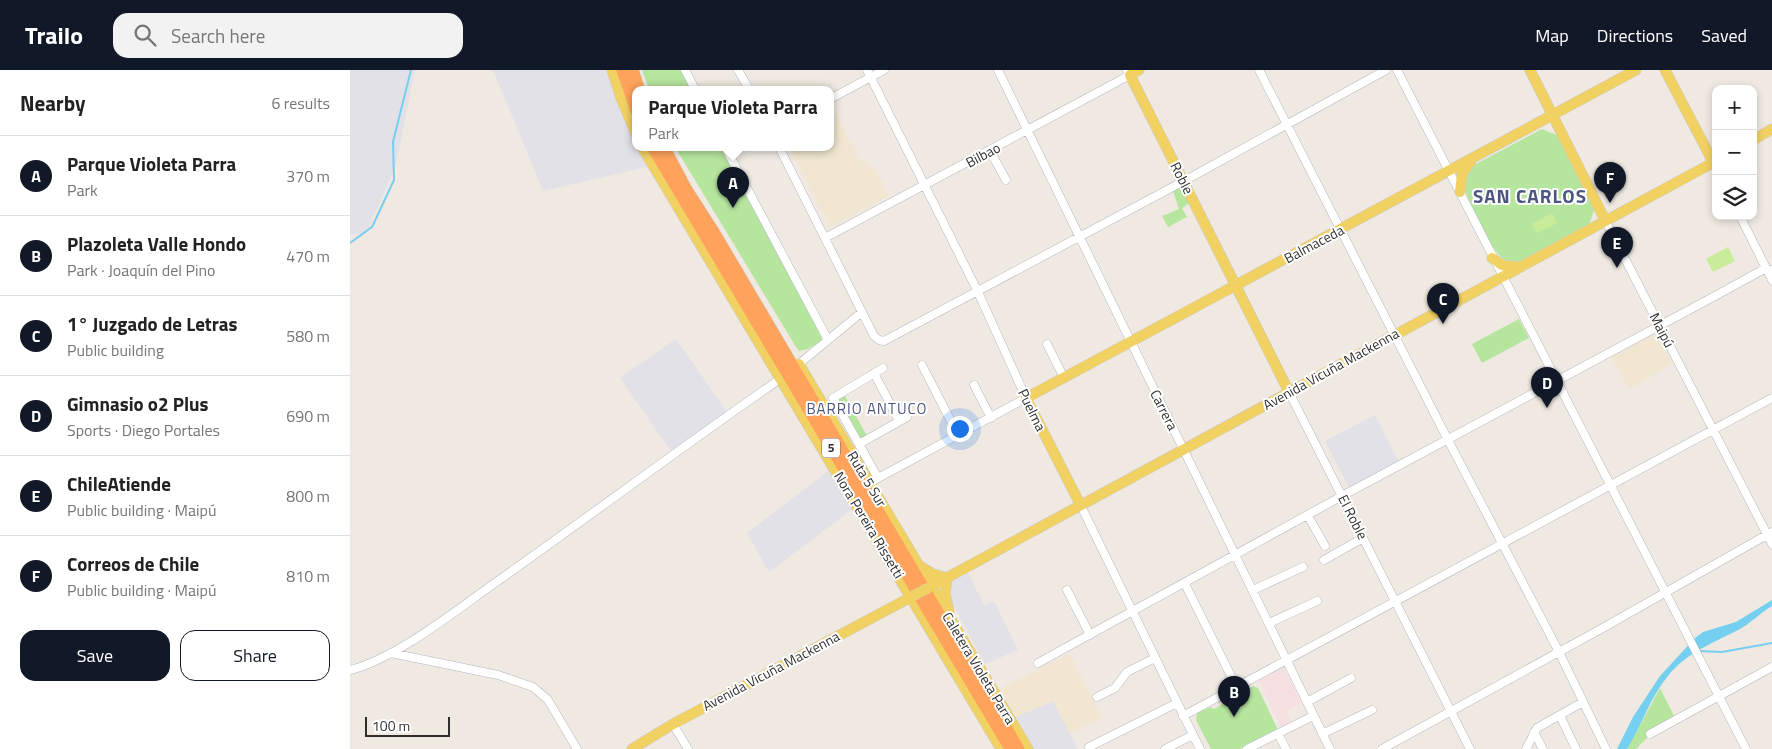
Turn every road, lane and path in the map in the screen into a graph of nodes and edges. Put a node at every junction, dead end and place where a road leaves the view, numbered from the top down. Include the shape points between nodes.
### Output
1 (612, 70) edge
2 (622, 70) edge
3 (633, 70) edge
4 (685, 70) edge
5 (738, 70) edge
6 (884, 70) edge
7 (998, 70) edge
8 (1260, 70) edge
9 (1386, 70) edge
10 (1397, 70) edge
11 (1530, 70) edge
12 (1636, 70) edge
13 (1666, 70) edge
14 (1132, 72) edge
15 (869, 74) edge
16 (639, 86) edge
17 (693, 86) edge
18 (747, 86) edge
19 (834, 96) edge
20 (632, 99) edge
21 (1553, 116) junction
22 (632, 124) edge
23 (1287, 125) junction
24 (1536, 125) junction
25 (1772, 129) edge
26 (1027, 131) junction
27 (1563, 136) junction
28 (1757, 138) edge
29 (644, 151) edge
30 (654, 151) edge
31 (666, 151) edge
32 (728, 151) edge
33 (781, 151) edge
34 (990, 151) junction
35 (1712, 158) edge
36 (1473, 159) junction
37 (1712, 166) edge
38 (1449, 172) junction
39 (1006, 180) dead end
40 (1184, 181) junction
41 (924, 186) junction
42 (1460, 192) junction
43 (1596, 200) junction
44 (1605, 220) junction
45 (1742, 220) edge
46 (1341, 230) junction
47 (1586, 231) junction
48 (714, 232) junction
49 (1079, 237) junction
50 (825, 238) junction
51 (1492, 258) junction
52 (1524, 265) junction
53 (1769, 270) edge
54 (1502, 276) junction
55 (1772, 280) edge
56 (1235, 286) junction
57 (978, 292) junction
58 (862, 312) junction
59 (1660, 325) junction
60 (1395, 334) junction
61 (828, 340) junction
62 (1130, 342) junction
63 (1046, 344) dead end
64 (799, 364) junction
65 (922, 365) dead end
66 (884, 368) dead end
67 (874, 373) junction
68 (1064, 378) junction
69 (780, 379) junction
70 (1557, 382) junction
71 (974, 385) dead end
72 (1289, 392) junction
73 (1026, 398) junction
74 (1772, 398) edge
75 (907, 417) dead end
76 (991, 418) junction
77 (899, 421) junction
78 (1714, 430) junction
79 (958, 435) junction
80 (1448, 440) junction
81 (859, 444) junction
82 (1183, 449) junction
83 (874, 480) junction
84 (1610, 487) junction
85 (1342, 496) junction
86 (1080, 504) junction
87 (1308, 516) junction
88 (1770, 533) edge
89 (1363, 538) junction
90 (1504, 544) junction
91 (1772, 544) edge
92 (1325, 546) dead end
93 (1237, 555) junction
94 (1324, 560) dead end
95 (917, 565) junction
96 (1302, 567) dead end
97 (947, 578) junction
98 (1185, 584) junction
99 (929, 587) junction
100 (1067, 590) dead end
101 (1253, 590) junction
102 (1665, 593) junction
103 (912, 597) junction
104 (1317, 601) dead end
105 (1396, 602) junction
106 (1133, 612) junction
107 (1269, 622) junction
108 (952, 623) junction
109 (1090, 635) junction
110 (1559, 652) junction
111 (391, 653) junction
112 (1155, 658) junction
113 (1287, 661) junction
114 (1038, 663) dead end
115 (1772, 668) edge
116 (350, 670) edge
117 (1351, 678) dead end
118 (1237, 688) junction
119 (1097, 697) dead end
120 (1719, 697) junction
121 (1307, 702) junction
122 (1584, 702) junction
123 (1177, 703) junction
124 (1372, 710) dead end
125 (1451, 712) junction
126 (1183, 716) junction
127 (1313, 716) junction
128 (1560, 716) junction
129 (673, 724) junction
130 (1534, 732) junction
131 (1278, 734) junction
132 (1322, 734) junction
133 (1650, 734) dead end
134 (1193, 735) junction
135 (1094, 747) edge
136 (577, 749) edge
137 (632, 749) edge
138 (688, 749) edge
139 (1001, 749) edge
140 (1010, 749) edge
141 (1019, 749) edge
142 (1028, 749) edge
143 (1165, 749) edge
144 (1200, 749) edge
145 (1247, 749) edge
146 (1286, 749) edge
147 (1330, 749) edge
148 (1382, 749) edge
149 (1470, 749) edge
150 (1526, 749) edge
151 (1542, 749) edge
152 (1576, 749) edge
153 (1606, 749) edge
154 (1746, 749) edge

1 - 22 main road
2 - 20 highway
3 - 16 highway
4 - 17 street
5 - 18 street
6 - 15 street
7 - 26 street, Carrera
8 - 23 street
9 - 23 street
10 - 38 street
11 - 21 main road, Maipú
12 - 21 main road, Balmaceda
13 - 35 main road
14 - 26 street, Bilbao
14 - 40 main road, Roble
15 - 19 street
15 - 41 street, Puelma
21 - 24 main road, Balmaceda
21 - 27 main road, Maipú
23 - 40 street
23 - 46 street
24 - 27 main road
24 - 36 main road, Balmaceda
25 - 28 main road
26 - 34 street, Bilbao
26 - 49 street, Carrera
27 - 43 main road, Maipú
29 - 69 main road, Nora Pereira Rissetti
30 - 140 highway, Ruta 5 Sur / 5
31 - 48 highway, Ruta 5 Sur / 5
32 - 61 street
33 - 50 street
34 - 39 street
34 - 41 street, Bilbao
36 - 38 main road, Balmaceda
36 - 42 main road via 1462,174
37 - 44 main road, Avenida Vicuña Mackenna
38 - 42 street
38 - 46 main road, Balmaceda
40 - 49 street
40 - 56 main road, Roble
41 - 50 street, Bilbao
41 - 57 street, Puelma
42 - 51 street
43 - 44 main road, Maipú
43 - 47 main road via 1595,217
44 - 47 main road, Avenida Vicuña Mackenna
44 - 59 street, Maipú
45 - 53 street
46 - 56 main road, Balmaceda
46 - 60 street
47 - 52 main road, Avenida Vicuña Mackenna
48 - 64 highway via 757,294
48 - 141 highway, Ruta 5 Sur / 5
49 - 57 street
49 - 62 street, Carrera
50 - 58 street
51 - 52 main road via 1506,266
51 - 54 street
52 - 54 main road, Avenida Vicuña Mackenna
53 - 55 street
53 - 59 street
54 - 60 main road, Avenida Vicuña Mackenna
54 - 70 street
56 - 62 main road, Balmaceda
56 - 72 main road, El Roble
57 - 58 street via 884,341 879,340
57 - 73 street, Puelma
58 - 61 street
59 - 70 street
59 - 78 street, Maipú
60 - 72 main road, Avenida Vicuña Mackenna
60 - 80 street
61 - 64 street
62 - 68 main road, Balmaceda
62 - 82 street, Carrera
63 - 68 street
64 - 83 main road, Caletera Violeta Parra
65 - 79 street
66 - 67 street
67 - 77 street
67 - 81 street via 833,398
68 - 73 main road, Balmaceda
69 - 103 main road, Nora Pereira Rissetti
69 - 111 street
70 - 80 street
70 - 84 street
71 - 76 street
72 - 82 main road, Avenida Vicuña Mackenna
72 - 85 street, El Roble
73 - 76 street, Balmaceda
73 - 86 main road, Puelma
74 - 78 street
75 - 77 street
76 - 79 street, Balmaceda
77 - 81 street
78 - 84 street
78 - 88 street, Maipú
79 - 83 street, Balmaceda
80 - 85 street
80 - 90 street
81 - 83 street
82 - 86 main road, Avenida Vicuña Mackenna
82 - 93 street, Carrera
83 - 95 main road, Caletera Violeta Parra
84 - 90 street
84 - 102 street
85 - 87 street
85 - 89 street, El Roble
86 - 97 main road, Avenida Vicuña Mackenna
86 - 106 street, Puelma
87 - 92 street
87 - 93 street
88 - 91 street, Maipú
88 - 102 street
89 - 94 street
89 - 105 street, El Roble
90 - 105 street
90 - 110 street
93 - 98 street
93 - 101 street, Carrera
95 - 97 main road
95 - 99 main road, Caletera Violeta Parra
96 - 101 street
97 - 99 main road, Avenida Vicuña Mackenna
97 - 108 main road via 945,594
98 - 106 street
98 - 118 street
99 - 103 main road, Avenida Vicuña Mackenna, bridge
99 - 108 main road, Caletera Violeta Parra
100 - 109 street
101 - 107 street, Carrera
102 - 110 street
102 - 120 street
103 - 129 main road, Avenida Vicuña Mackenna
103 - 139 main road, Nora Pereira Rissetti
104 - 107 street
105 - 113 street
105 - 125 street, El Roble
106 - 109 street
106 - 112 street, Puelma
107 - 113 street, Carrera
108 - 142 main road, Caletera Violeta Parra
109 - 114 street
110 - 122 street
110 - 125 street
111 - 116 street
111 - 136 street via 498,675 533,687 548,700
112 - 119 street via 1127,672 1115,688
112 - 123 street, Puelma
113 - 118 street
113 - 121 street, Carrera
115 - 120 street
117 - 121 street
118 - 126 street
120 - 133 street
120 - 154 street
121 - 127 street, Carrera
122 - 128 street
122 - 153 street
123 - 126 street, Puelma
123 - 135 street
124 - 132 street
125 - 148 street
125 - 149 street, El Roble
126 - 134 street, Puelma
127 - 131 street
127 - 132 street, Carrera
128 - 130 street
128 - 152 street
129 - 137 main road, Avenida Vicuña Mackenna
129 - 138 street
130 - 150 street
130 - 151 street
131 - 145 street
131 - 146 street
132 - 147 street, Carrera
134 - 143 street
134 - 144 street, Puelma

